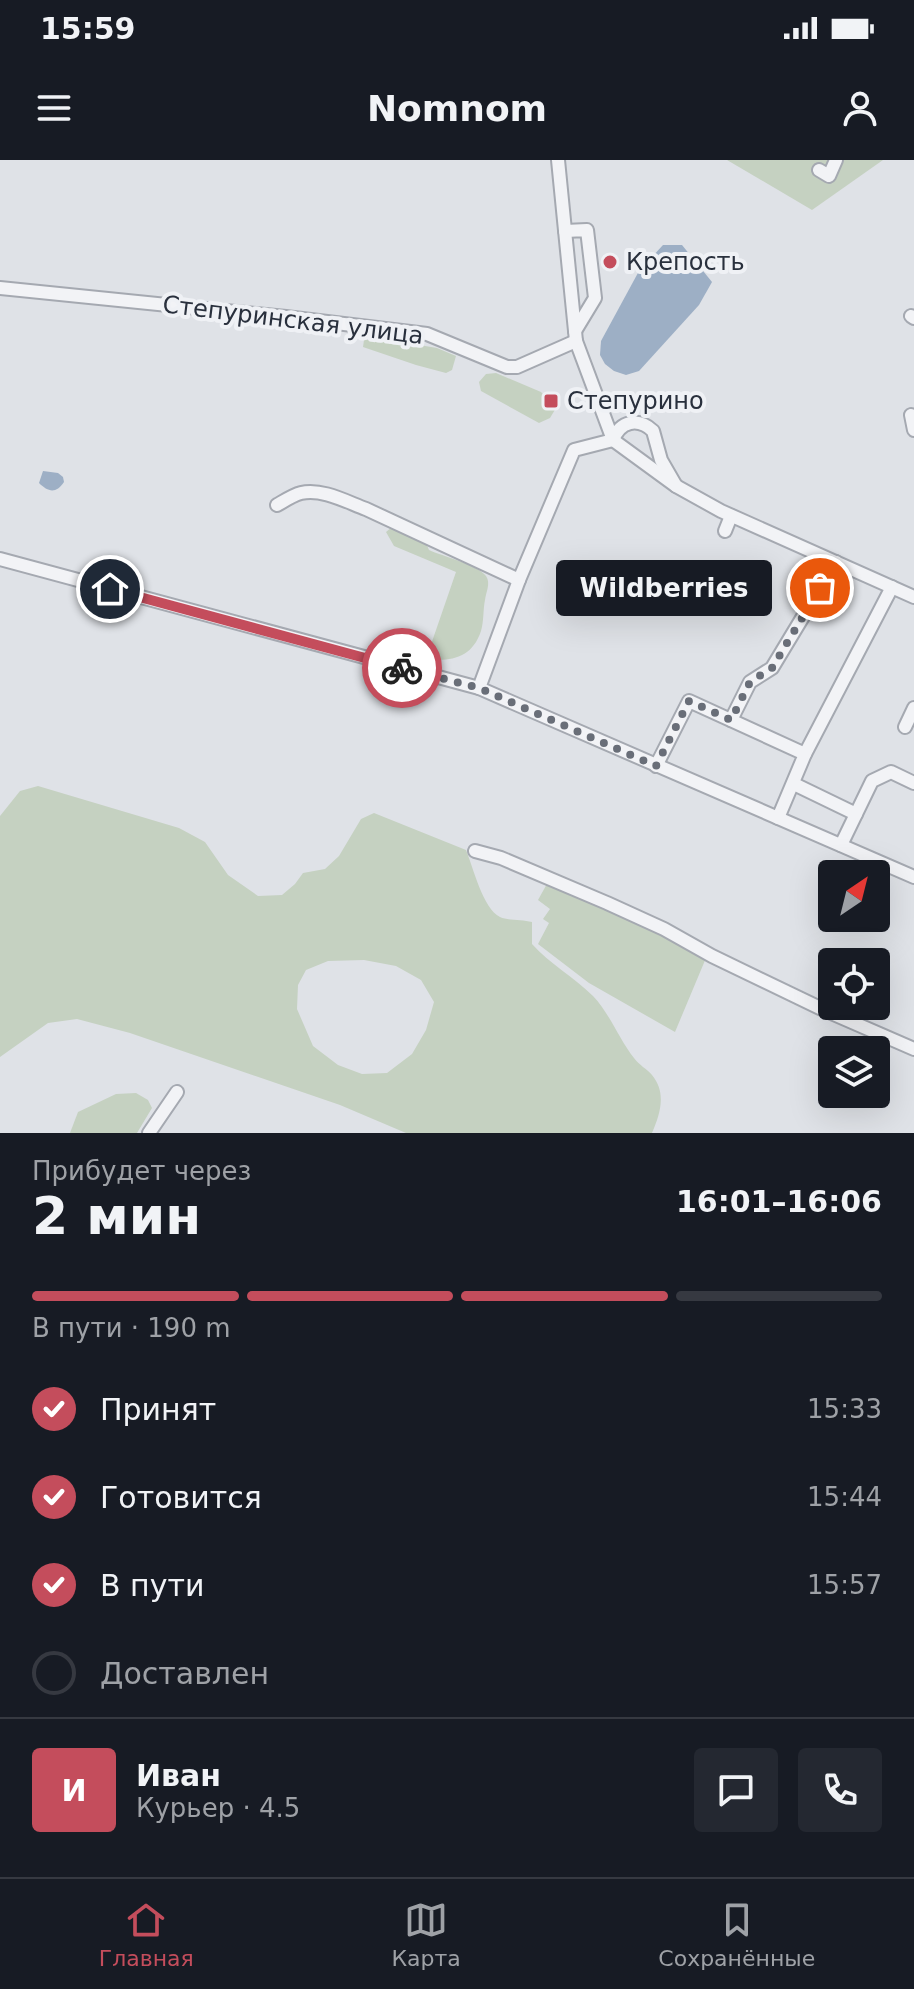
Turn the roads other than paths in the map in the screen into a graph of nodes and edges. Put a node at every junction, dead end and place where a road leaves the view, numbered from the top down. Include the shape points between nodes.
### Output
1 (558, 160) edge
2 (836, 160) edge
3 (819, 170) dead end
4 (565, 231) junction
5 (0, 288) edge
6 (575, 336) junction
7 (913, 413) edge
8 (914, 430) edge
9 (613, 440) junction
10 (676, 486) junction
11 (277, 505) dead end
12 (731, 516) junction
13 (725, 531) dead end
14 (0, 559) edge
15 (836, 562) junction
16 (519, 580) junction
17 (892, 587) junction
18 (914, 597) edge
19 (479, 688) junction
20 (914, 708) edge
21 (731, 720) junction
22 (905, 727) dead end
23 (805, 754) junction
24 (656, 766) junction
25 (914, 783) edge
26 (794, 784) junction
27 (856, 814) junction
28 (778, 818) junction
29 (841, 845) junction
30 (475, 851) dead end
31 (914, 877) edge
32 (914, 1049) edge
33 (177, 1092) dead end
34 (149, 1133) edge

1 - 4 street
2 - 3 street via 829,176
4 - 6 street
4 - 6 street via 587,230 595,298
5 - 6 street, Степуринская улица via 427,334 507,367 517,367
6 - 9 street
7 - 8 street
9 - 10 street
9 - 10 street via 627,424 648,426
9 - 16 street via 574,450
10 - 12 street
11 - 16 street via 302,493 321,493
12 - 13 street
12 - 15 street
14 - 19 street
15 - 17 street
15 - 21 street via 772,668 750,682
16 - 19 street
17 - 18 street
17 - 23 street
19 - 24 street
20 - 22 street
21 - 23 street
21 - 24 street via 689,701
23 - 26 street
24 - 28 street
25 - 27 street via 891,772 872,781
26 - 27 street
26 - 28 street
27 - 29 street
28 - 29 street
29 - 31 street
30 - 32 street via 607,903
33 - 34 street

